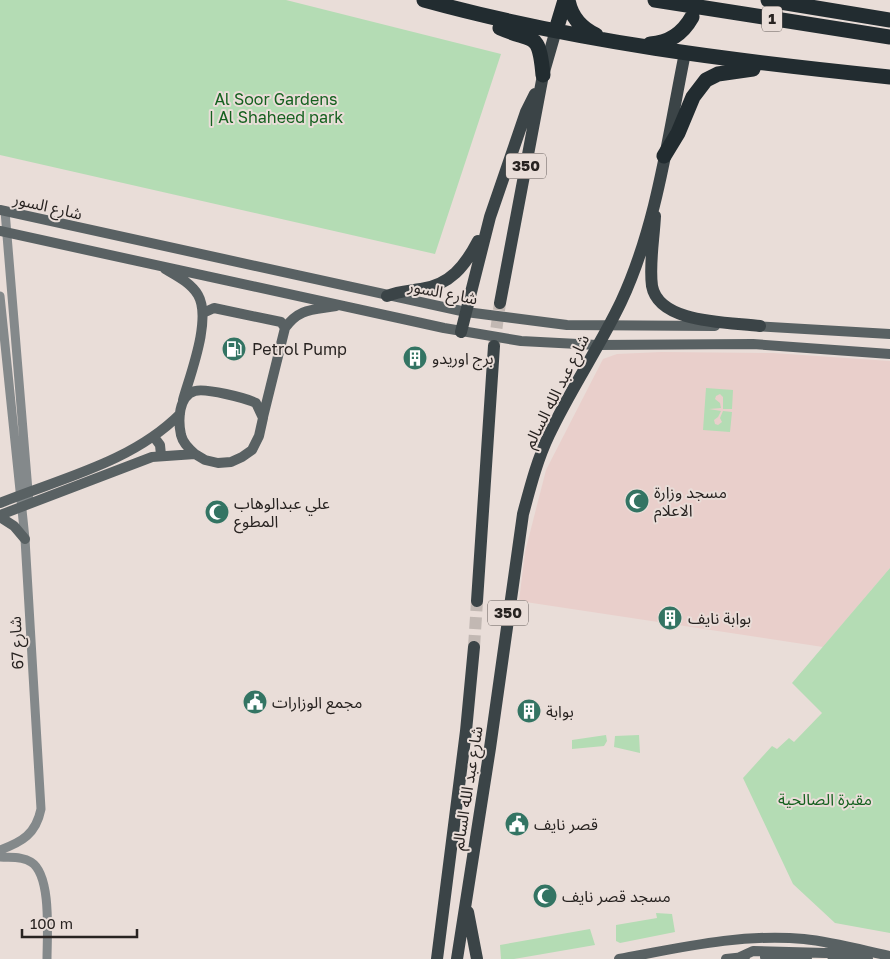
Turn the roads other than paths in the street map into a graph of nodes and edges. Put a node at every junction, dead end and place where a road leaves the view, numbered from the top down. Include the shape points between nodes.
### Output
1 (424, 0) edge
2 (655, 0) edge
3 (695, 0) edge
4 (768, 0) edge
5 (566, 4) edge
6 (484, 16) junction
7 (890, 20) edge
8 (688, 27) junction
9 (556, 30) junction
10 (890, 37) edge
11 (612, 40) junction
12 (636, 44) junction
13 (685, 53) junction
14 (782, 66) junction
15 (890, 76) edge
16 (541, 82) junction
17 (664, 156) junction
18 (656, 196) junction
19 (3, 211) edge
20 (490, 217) junction
21 (4, 231) edge
22 (160, 266) junction
23 (0, 296) edge
24 (387, 296) junction
25 (500, 303) tunnel mouth
26 (343, 305) junction
27 (466, 312) junction
28 (203, 313) junction
29 (607, 326) junction
30 (760, 326) junction
31 (285, 328) junction
32 (890, 329) edge
33 (461, 332) junction
34 (868, 332) junction
35 (890, 334) edge
36 (597, 345) junction
37 (494, 346) tunnel mouth
38 (890, 354) edge
39 (182, 403) junction
40 (180, 414) junction
41 (263, 418) junction
42 (154, 437) junction
43 (195, 454) junction
44 (161, 455) junction
45 (24, 494) junction
46 (0, 503) edge
47 (24, 505) junction
48 (0, 516) edge
49 (25, 538) junction
50 (477, 601) tunnel mouth
51 (474, 647) tunnel mouth
52 (0, 850) edge
53 (0, 857) edge
54 (448, 878) junction
55 (466, 896) junction
56 (825, 951) edge
57 (840, 951) edge
58 (890, 956) edge
59 (740, 958) junction
60 (47, 959) edge
61 (436, 959) edge
62 (446, 959) edge
63 (457, 959) edge
64 (477, 959) edge
65 (619, 959) edge
66 (726, 959) edge
67 (807, 959) edge
68 (868, 959) edge

1 - 6 highway
2 - 10 highway, 1
3 - 8 highway
4 - 7 highway, 1
5 - 9 highway, 350
5 - 11 highway via 585,29
6 - 9 highway
6 - 16 highway via 502,29 528,36 536,42 541,52
8 - 12 highway via 665,41
8 - 13 highway, 350
9 - 11 highway
9 - 16 main road, 350
11 - 12 highway
12 - 13 highway
13 - 14 highway
13 - 17 main road, شارع عبد الله السالم / 350
14 - 15 highway
14 - 17 highway via 732,71 706,80 693,97
16 - 20 main road via 528,105
16 - 25 main road, 350
17 - 18 main road, شارع عبد الله السالم / 350
18 - 29 main road, شارع عبد الله السالم / 350 via 638,258 621,302
18 - 30 main road via 652,278 658,299 677,314
19 - 21 street, شارع 67
19 - 24 main road, شارع السور
20 - 24 main road via 466,262 452,278 436,286
20 - 27 main road
21 - 22 main road, شارع السور
21 - 45 street, شارع 67
22 - 26 main road, شارع السور
22 - 28 main road via 188,284 198,295
23 - 45 street, شارع 67
24 - 27 main road, شارع السور
26 - 31 main road via 305,311 293,316
26 - 33 main road, شارع السور
27 - 29 main road, شارع السور via 525,321
27 - 33 main road
28 - 31 main road via 214,308 281,322
28 - 39 main road
29 - 30 main road, شارع السور
29 - 36 main road, شارع عبد الله السالم / 350
30 - 34 main road, شارع السور
31 - 41 main road
32 - 34 main road
33 - 36 main road, شارع السور via 521,341
34 - 35 main road, شارع السور
36 - 38 main road, شارع السور via 752,344
36 - 55 main road, شارع عبد الله السالم / 350 via 548,436 523,514
37 - 50 main road, 350
39 - 40 main road
39 - 41 main road via 188,395 205,391 250,400
40 - 42 main road
40 - 43 main road via 181,437
41 - 43 main road via 252,450 242,457 218,463
42 - 44 main road via 160,445
42 - 45 main road via 130,452
43 - 44 main road
44 - 47 main road
45 - 46 main road
45 - 47 street, شارع 67
47 - 48 main road
47 - 49 street, شارع 67
48 - 49 main road
49 - 52 street, شارع 67 via 41,809 38,823 27,837
51 - 54 main road, شارع عبد الله السالم
53 - 60 street via 32,862 42,876
54 - 61 main road, شارع عبد الله السالم
54 - 62 main road via 451,910
55 - 63 main road, شارع عبد الله السالم / 350
55 - 64 main road
56 - 57 main road
56 - 57 main road via 831,955
56 - 59 main road via 753,951
56 - 65 main road via 804,939 741,940
57 - 58 main road
57 - 68 main road
59 - 66 main road
59 - 67 main road

